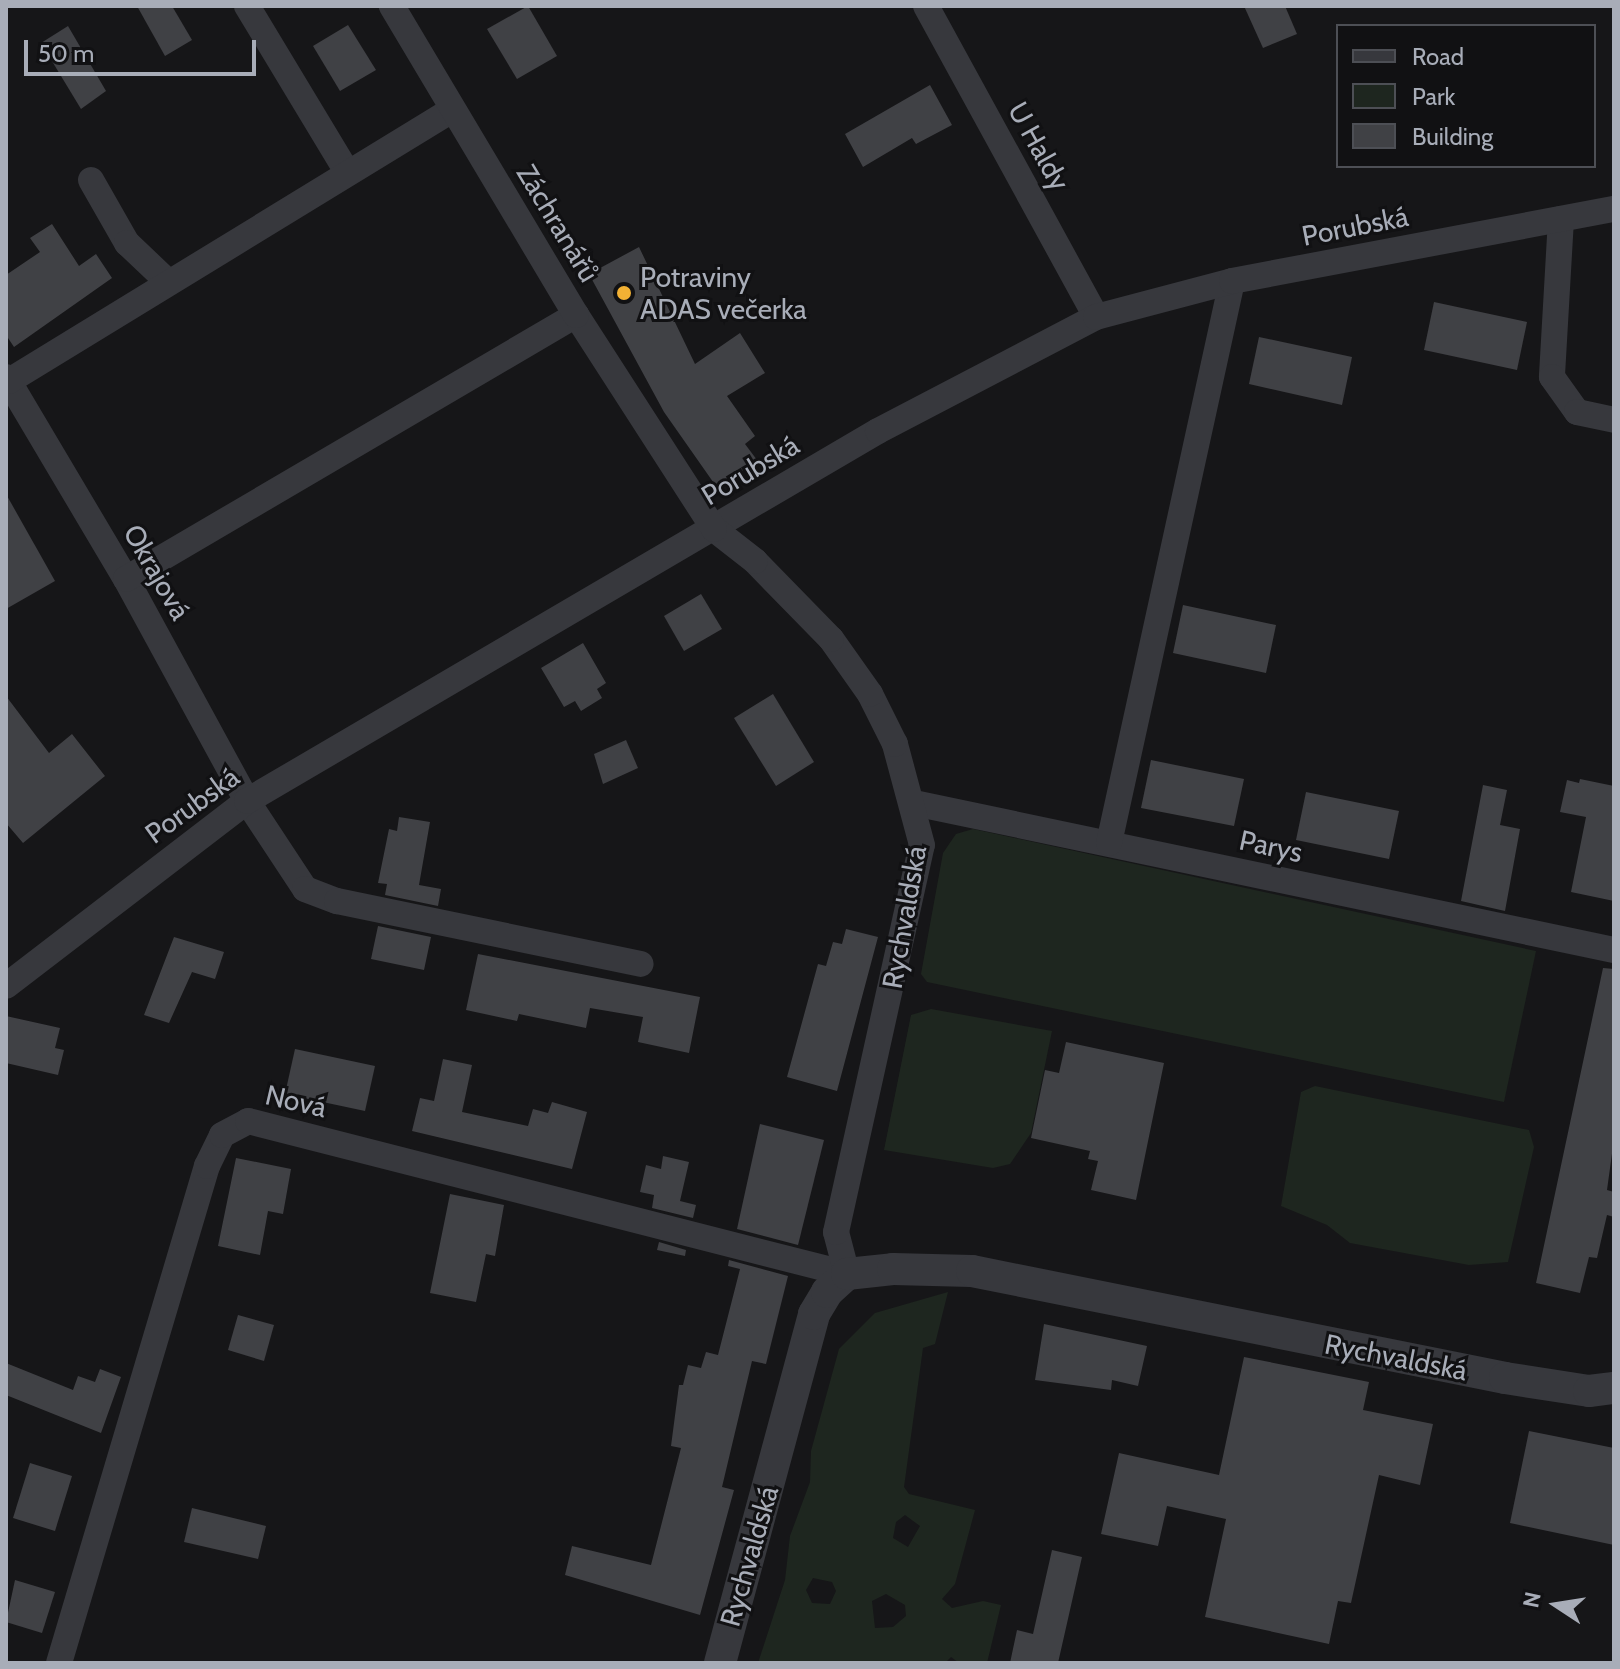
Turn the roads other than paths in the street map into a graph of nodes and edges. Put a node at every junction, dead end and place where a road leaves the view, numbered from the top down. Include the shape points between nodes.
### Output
1 (247, 6) edge
2 (392, 6) edge
3 (926, 6) edge
4 (452, 110) junction
5 (347, 172) junction
6 (91, 180) dead end
7 (1614, 209) edge
8 (1561, 219) junction
9 (167, 281) junction
10 (1232, 281) junction
11 (576, 315) junction
12 (1096, 317) junction
13 (7, 379) edge
14 (1614, 420) edge
15 (714, 529) junction
16 (126, 579) junction
17 (247, 801) junction
18 (914, 803) junction
19 (1109, 843) junction
20 (1614, 950) edge
21 (641, 964) dead end
22 (6, 986) edge
23 (847, 1274) junction
24 (1614, 1388) edge
25 (59, 1663) edge
26 (720, 1663) edge

1 - 5 street
2 - 4 street, Záchranářů
3 - 12 street, U Haldy
4 - 5 street
4 - 11 street, Záchranářů
5 - 9 street
6 - 9 street via 127,243
7 - 8 street, Porubská
8 - 10 street, Porubská
8 - 14 street via 1552,377 1577,412
9 - 13 street
10 - 12 street, Porubská
10 - 19 street
11 - 15 street, Záchranářů
11 - 16 street
12 - 15 street, Porubská via 878,431
13 - 16 street, Okrajová
15 - 17 street, Porubská
15 - 18 street, Rychvaldská via 755,561 831,639 870,694 895,744
16 - 17 street, Okrajová
17 - 21 street via 305,889 337,901
17 - 22 street, Porubská
18 - 19 street, Parys
18 - 23 street, Rychvaldská via 922,845 836,1232
19 - 20 street, Parys
23 - 24 street, Rychvaldská via 972,1271 1479,1373 1589,1391
23 - 25 street, Nová via 248,1121 222,1135 207,1166
23 - 26 street, Rychvaldská via 814,1314

